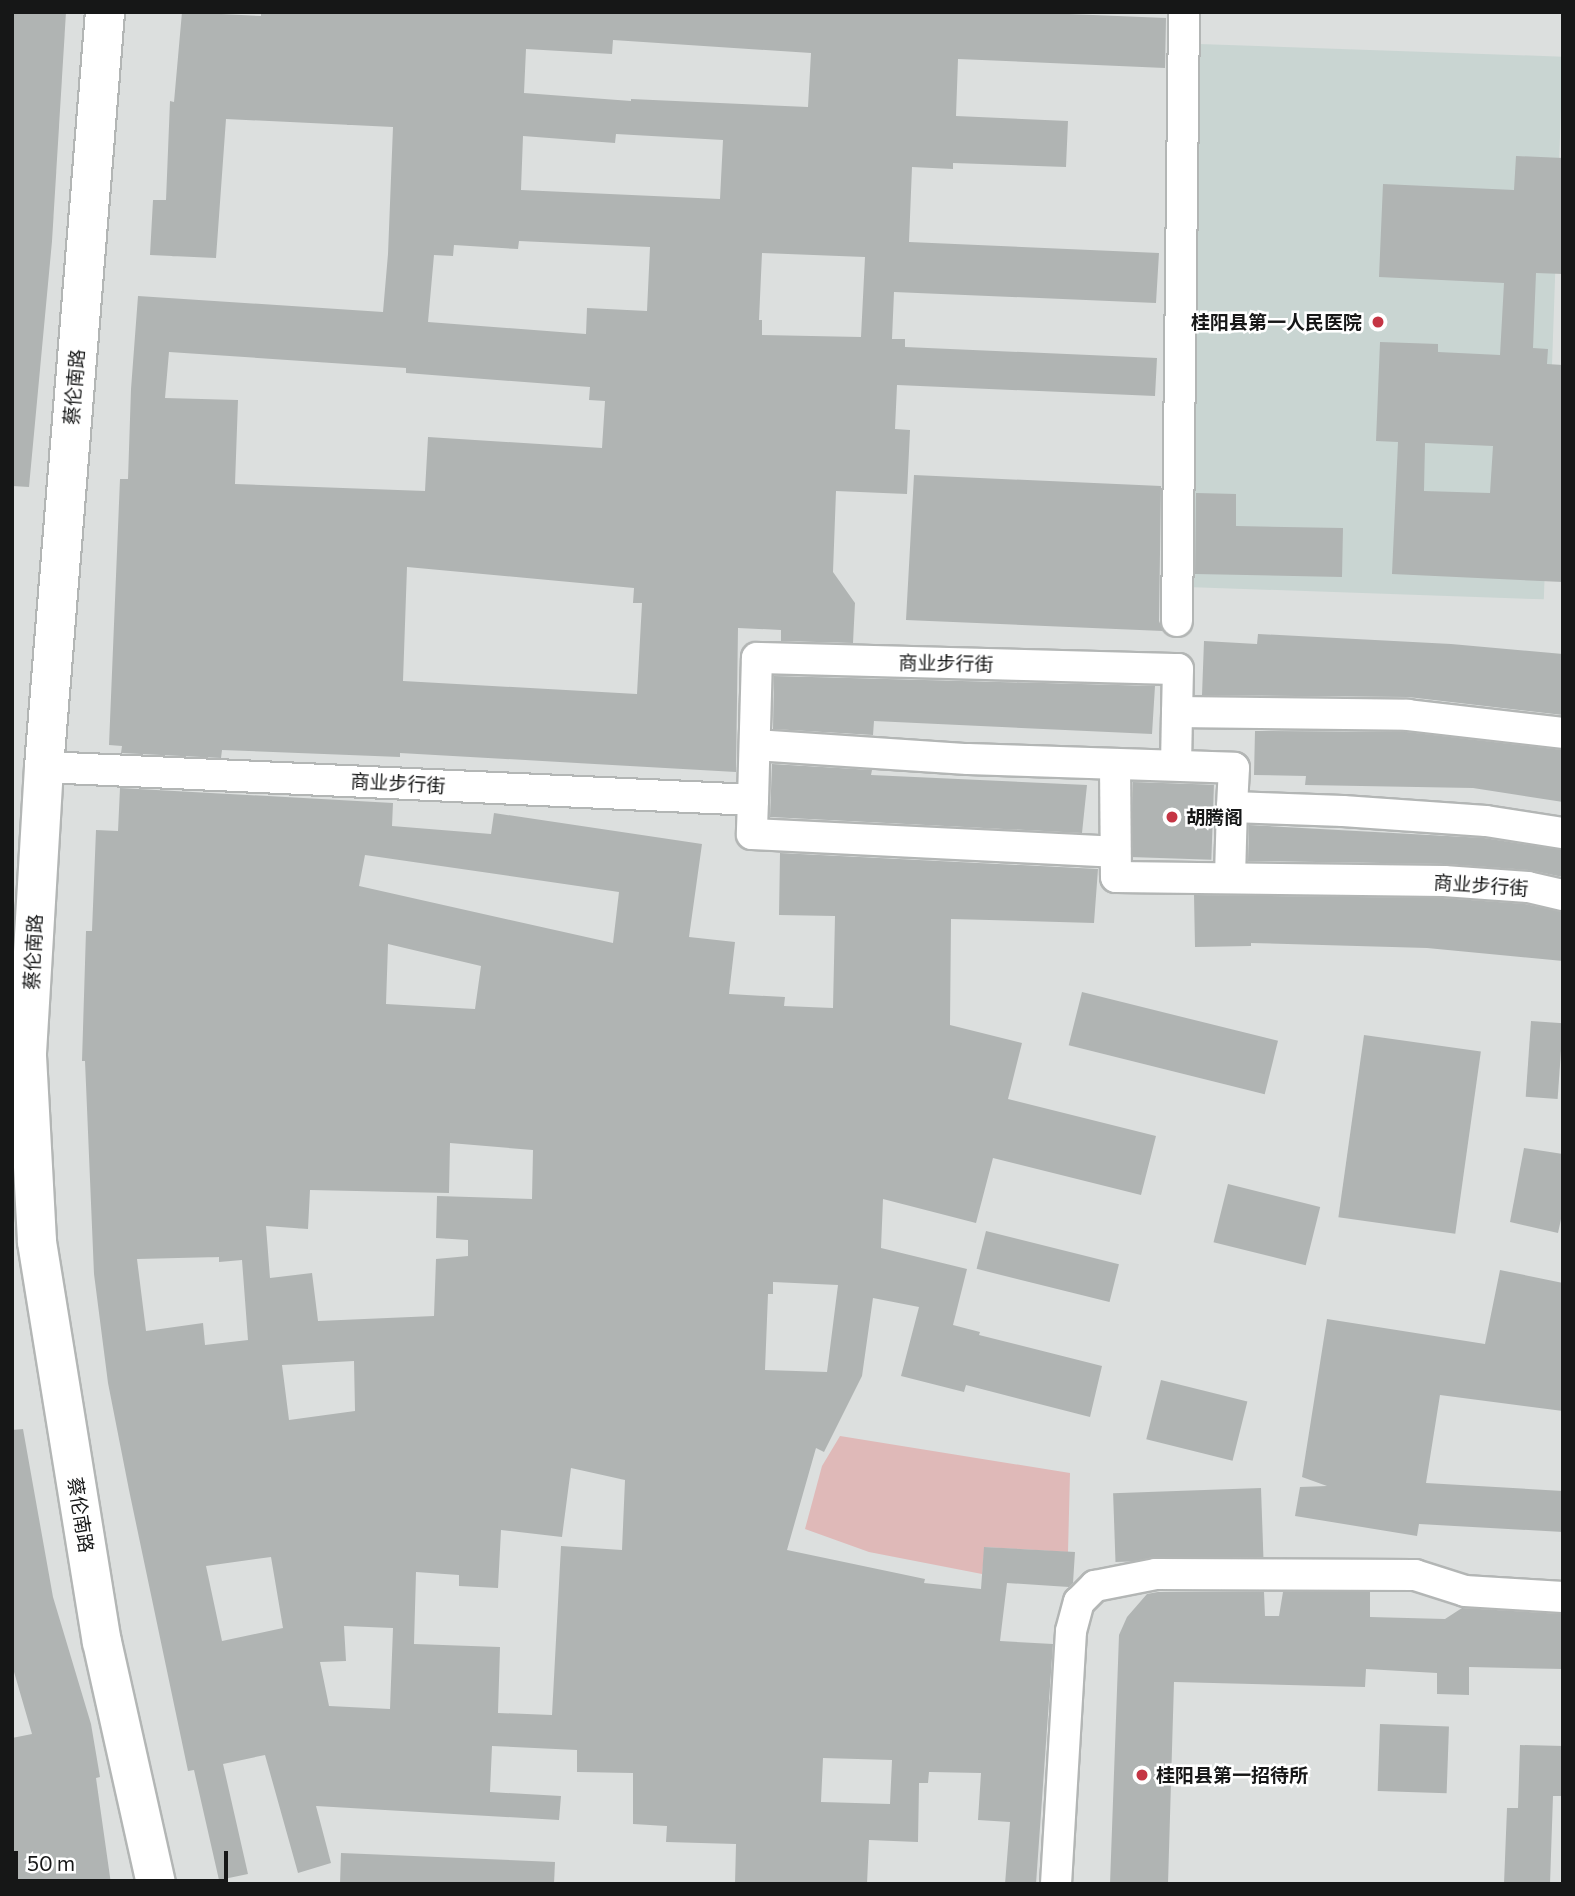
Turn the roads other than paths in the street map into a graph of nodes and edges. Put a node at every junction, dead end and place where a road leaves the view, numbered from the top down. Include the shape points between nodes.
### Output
1 (105, 12) edge
2 (1184, 12) edge
3 (1177, 621) dead end
4 (1177, 712) junction
5 (1563, 733) edge
6 (755, 745) junction
7 (1115, 764) junction
8 (1176, 765) junction
9 (44, 767) junction
10 (753, 800) junction
11 (1232, 807) junction
12 (1563, 833) edge
13 (1115, 852) junction
14 (1230, 877) junction
15 (1563, 895) edge
16 (1563, 1597) edge
17 (156, 1884) edge
18 (1056, 1884) edge

1 - 9 main road, 蔡伦南路
2 - 3 street
4 - 5 street via 1408,715
4 - 6 street, 商业步行街 via 1178,669 757,658
4 - 8 street, 商业步行街
6 - 7 street via 968,760
6 - 10 street, 商业步行街
7 - 8 street
7 - 13 street, 商业步行街
8 - 11 street via 1234,768
9 - 10 street, 商业步行街
9 - 17 main road, 蔡伦南路 via 27,1056 37,1242 102,1642
10 - 13 street, 商业步行街 via 752,834
11 - 12 street via 1474,820
11 - 14 street
13 - 14 street, 商业步行街 via 1116,877
14 - 15 street, 商业步行街 via 1444,881 1528,887
16 - 18 street via 1465,1591 1415,1575 1156,1574 1095,1586 1079,1602 1071,1631

